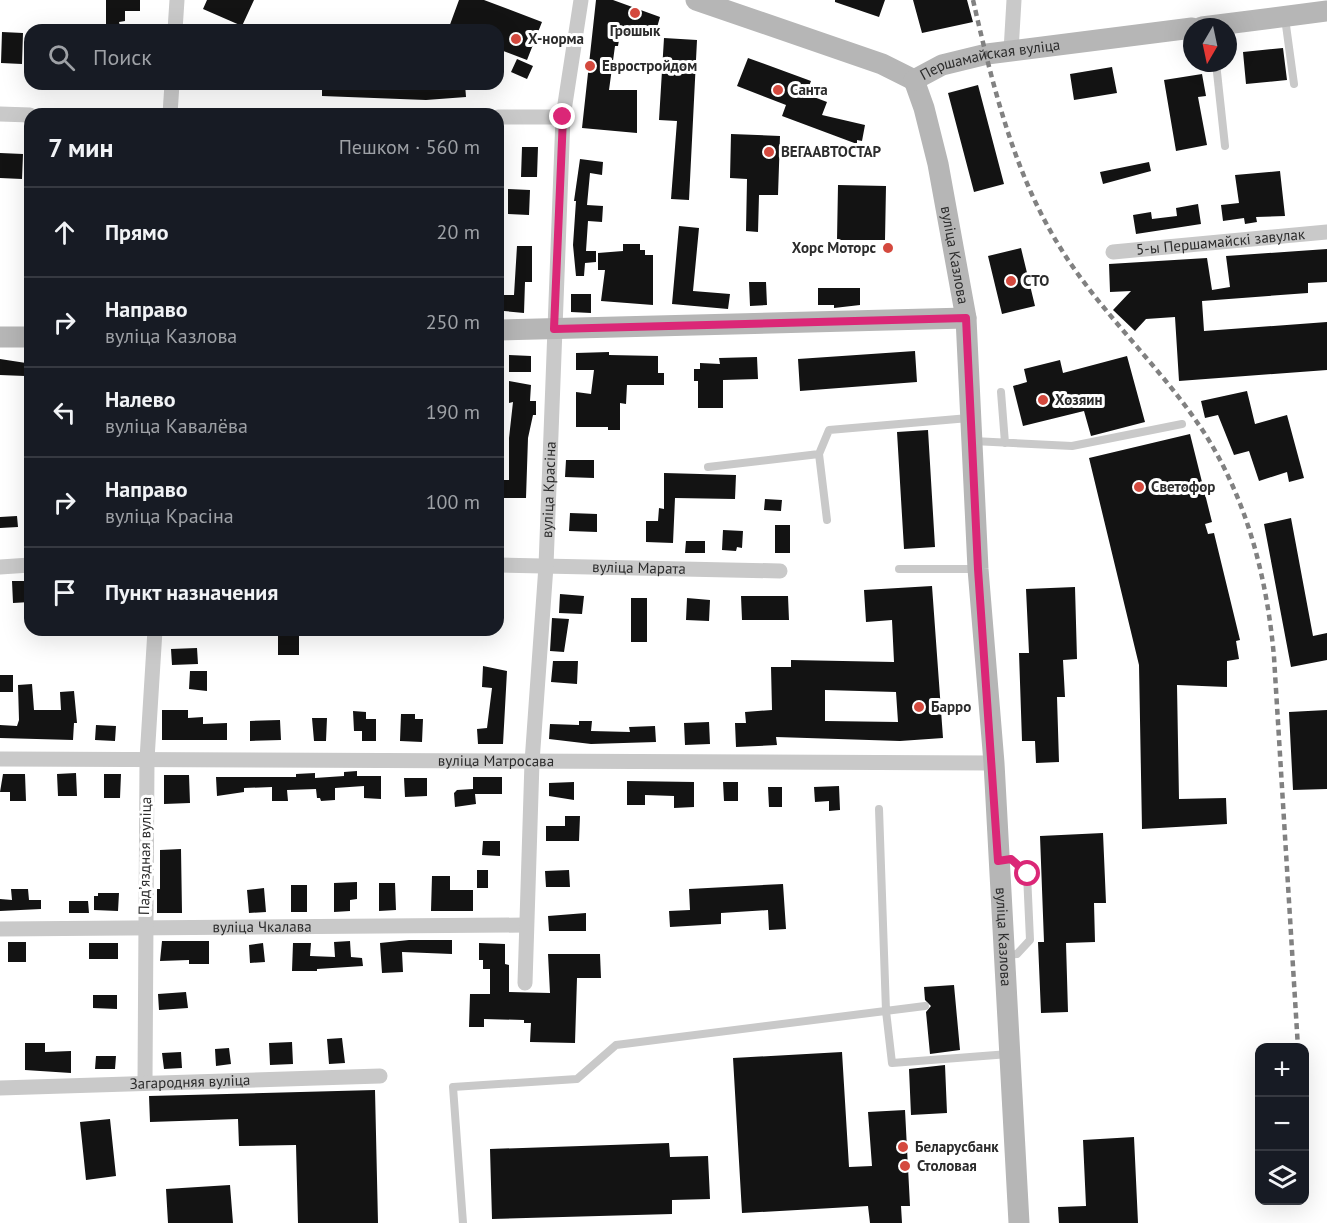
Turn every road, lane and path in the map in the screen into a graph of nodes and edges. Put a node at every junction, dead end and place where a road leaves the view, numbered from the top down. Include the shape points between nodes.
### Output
1 (177, 0) edge
2 (581, 0) edge
3 (696, 0) edge
4 (1014, 0) edge
5 (1327, 11) edge
6 (1285, 16) junction
7 (1237, 23) edge
8 (175, 24) edge
9 (1183, 30) edge
10 (1011, 51) junction
11 (1217, 72) edge
12 (914, 80) junction
13 (1294, 84) dead end
14 (172, 90) edge
15 (170, 108) edge
16 (0, 114) edge
17 (24, 115) edge
18 (504, 117) edge
19 (563, 117) junction
20 (1225, 146) dead end
21 (1327, 232) edge
22 (1113, 252) dead end
23 (966, 318) junction
24 (554, 329) junction
25 (504, 330) edge
26 (0, 337) edge
27 (24, 337) edge
28 (1001, 392) dead end
29 (971, 418) junction
30 (1182, 424) dead end
31 (972, 441) junction
32 (1005, 443) junction
33 (819, 454) junction
34 (708, 467) dead end
35 (827, 520) dead end
36 (504, 565) edge
37 (24, 566) edge
38 (546, 566) junction
39 (0, 567) edge
40 (899, 569) dead end
41 (978, 569) junction
42 (780, 571) dead end
43 (155, 636) edge
44 (0, 759) edge
45 (147, 759) junction
46 (532, 762) junction
47 (994, 763) junction
48 (879, 809) dead end
49 (998, 861) junction
50 (526, 926) junction
51 (0, 929) edge
52 (144, 930) junction
53 (1005, 955) junction
54 (525, 983) dead end
55 (925, 1006) dead end
56 (886, 1011) junction
57 (1010, 1054) junction
58 (380, 1077) dead end
59 (145, 1082) junction
60 (0, 1088) edge
61 (463, 1223) edge
62 (1019, 1223) edge

1 - 8 street
2 - 19 street, вуліца Красіна
3 - 12 main road, Першамайская вуліца via 882,64
4 - 10 street
5 - 6 main road, Першамайская вуліца
6 - 7 main road, Першамайская вуліца
6 - 13 lane
9 - 10 main road, Першамайская вуліца
10 - 12 main road, Першамайская вуліца via 942,64
11 - 20 lane
12 - 23 main road, вуліца Казлова via 938,164
14 - 15 street
16 - 17 street
18 - 19 street
19 - 24 street, вуліца Красіна
21 - 22 street, 5-ы Першамайскі завулак
23 - 24 main road
23 - 29 main road, вуліца Казлова
24 - 25 main road
24 - 38 street, вуліца Красіна
26 - 27 main road
28 - 32 lane
29 - 31 main road, вуліца Казлова
29 - 33 lane via 829,430
30 - 32 lane via 1072,446
31 - 32 lane
31 - 41 main road, вуліца Казлова
33 - 34 lane
33 - 35 lane
36 - 38 street, вуліца Марата
37 - 39 street
38 - 42 street, вуліца Марата
38 - 46 street, вуліца Красіна
40 - 41 lane
41 - 47 main road, вуліца Казлова
43 - 45 street, Падʼяздная вуліца
44 - 45 street, вуліца Матросава
45 - 46 street, вуліца Матросава
45 - 52 street, Падʼяздная вуліца
46 - 47 street, вуліца Матросава
46 - 50 street, вуліца Красіна
47 - 49 main road, вуліца Казлова
48 - 56 lane
49 - 53 main road, вуліца Казлова
49 - 53 lane via 1011,859 1028,874 1030,940 1017,954
50 - 52 street, вуліца Чкалава
50 - 54 street, вуліца Красіна
51 - 52 street, вуліца Чкалава
52 - 59 street, Падʼяздная вуліца
53 - 57 main road, вуліца Казлова
55 - 56 lane
56 - 57 lane via 892,1062
56 - 61 lane via 616,1045 577,1079 453,1087
57 - 62 main road, вуліца Казлова
58 - 59 street, Загародняя вуліца
59 - 60 street, Загародняя вуліца

